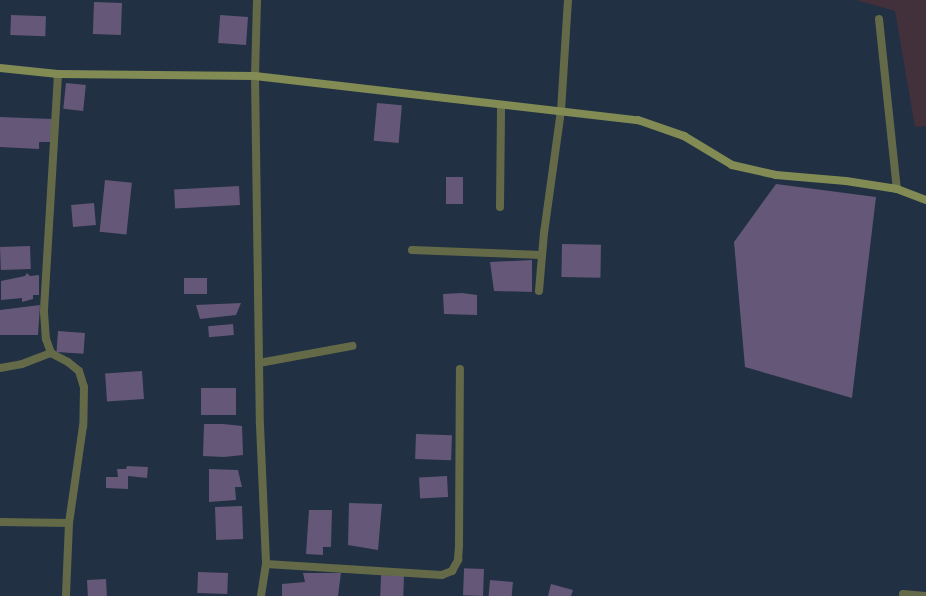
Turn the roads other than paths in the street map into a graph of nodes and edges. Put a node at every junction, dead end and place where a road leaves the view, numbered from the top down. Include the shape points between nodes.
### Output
1 (257, 0) edge
2 (568, 0) edge
3 (879, 19) dead end
4 (0, 68) edge
5 (58, 74) junction
6 (255, 76) junction
7 (501, 105) junction
8 (561, 111) junction
9 (897, 189) junction
10 (926, 200) edge
11 (500, 207) dead end
12 (412, 250) dead end
13 (542, 255) junction
14 (539, 292) dead end
15 (352, 346) dead end
16 (51, 353) junction
17 (259, 363) junction
18 (0, 368) edge
19 (460, 369) dead end
20 (0, 522) edge
21 (69, 523) junction
22 (266, 564) junction
23 (903, 594) dead end
24 (66, 596) edge
25 (261, 596) edge
26 (926, 596) edge

1 - 6 street
2 - 8 street
3 - 9 street
4 - 5 street
5 - 6 street
5 - 16 street via 44,312 46,339
6 - 7 street
6 - 17 street
7 - 8 street
7 - 11 street
8 - 9 street via 638,120 684,136 732,165 776,175 846,181
8 - 13 street
9 - 10 street
12 - 13 street
13 - 14 street
15 - 17 street
16 - 18 street via 22,364
16 - 21 street via 80,371 84,387 83,426
17 - 22 street
19 - 22 street via 459,544 458,560 452,571 442,575
20 - 21 street
21 - 24 street
22 - 25 street
23 - 26 street

